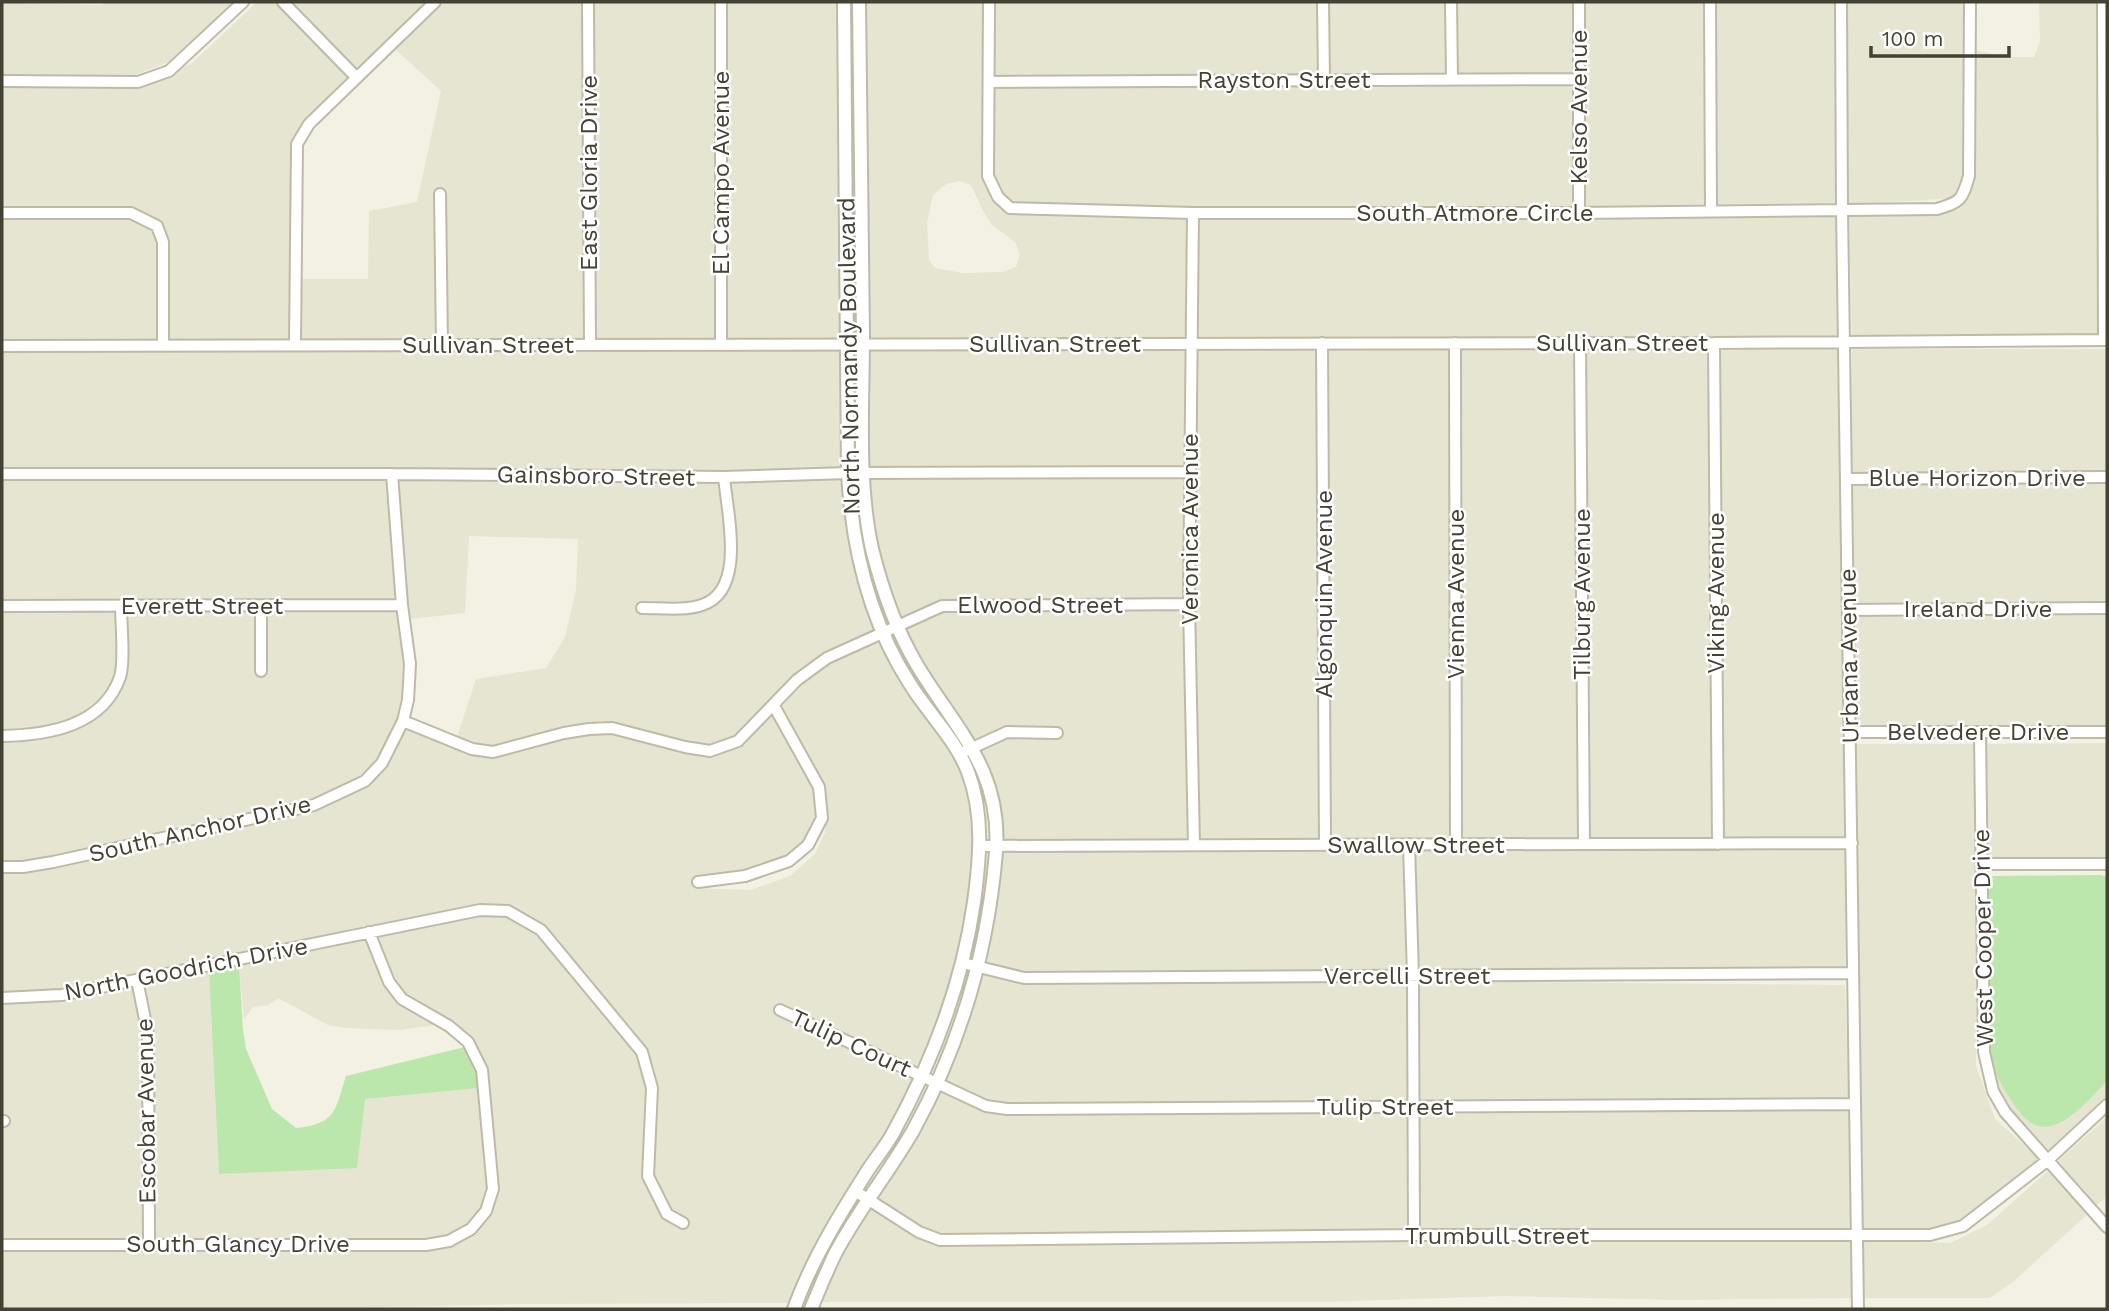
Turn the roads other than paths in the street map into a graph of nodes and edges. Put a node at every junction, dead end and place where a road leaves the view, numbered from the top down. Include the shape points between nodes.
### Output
1 (243, 2) edge
2 (283, 2) edge
3 (435, 2) edge
4 (588, 2) edge
5 (720, 2) edge
6 (844, 2) edge
7 (859, 2) edge
8 (989, 2) edge
9 (1324, 2) edge
10 (1451, 2) edge
11 (1579, 2) edge
12 (1710, 2) edge
13 (1841, 2) edge
14 (1970, 2) edge
15 (2103, 2) edge
16 (356, 77) junction
17 (1452, 79) junction
18 (1579, 79) junction
19 (1324, 80) junction
20 (2, 81) edge
21 (989, 82) junction
22 (440, 194) dead end
23 (1711, 210) junction
24 (1842, 210) junction
25 (2, 213) edge
26 (1579, 213) junction
27 (1193, 214) junction
28 (2106, 340) edge
29 (1844, 341) junction
30 (1322, 343) junction
31 (1455, 343) junction
32 (1580, 343) junction
33 (1714, 343) junction
34 (847, 344) junction
35 (863, 344) junction
36 (1191, 344) junction
37 (163, 345) junction
38 (295, 345) junction
39 (442, 345) junction
40 (590, 345) junction
41 (720, 345) junction
42 (2, 346) edge
43 (1189, 472) junction
44 (2, 474) edge
45 (392, 474) junction
46 (848, 474) junction
47 (864, 474) junction
48 (724, 477) junction
49 (2107, 477) edge
50 (1847, 479) junction
51 (1189, 604) junction
52 (402, 605) junction
53 (2, 606) edge
54 (121, 606) junction
55 (261, 606) junction
56 (642, 608) dead end
57 (2107, 608) edge
58 (1848, 610) junction
59 (897, 626) junction
60 (883, 632) junction
61 (261, 671) dead end
62 (774, 706) junction
63 (403, 721) junction
64 (1850, 732) junction
65 (2107, 732) edge
66 (1057, 733) dead end
67 (1980, 733) junction
68 (2, 736) edge
69 (972, 747) junction
70 (959, 754) junction
71 (1852, 843) junction
72 (1409, 844) junction
73 (1456, 844) junction
74 (1584, 844) junction
75 (1718, 844) junction
76 (1194, 845) junction
77 (1325, 845) junction
78 (980, 846) junction
79 (996, 846) junction
80 (2107, 863) edge
81 (1982, 864) junction
82 (2, 867) edge
83 (698, 882) dead end
84 (369, 932) junction
85 (963, 963) junction
86 (978, 967) junction
87 (1853, 973) junction
88 (1413, 976) junction
89 (137, 980) junction
90 (2, 998) edge
91 (779, 1010) dead end
92 (922, 1076) junction
93 (937, 1082) junction
94 (1854, 1104) junction
95 (2107, 1105) edge
96 (1412, 1107) junction
97 (2048, 1160) junction
98 (855, 1191) junction
99 (868, 1201) junction
100 (683, 1223) dead end
101 (2107, 1226) edge
102 (1414, 1235) junction
103 (1858, 1236) junction
104 (149, 1243) junction
105 (2, 1245) edge
106 (794, 1309) edge
107 (811, 1309) edge
108 (1858, 1309) edge

1 - 20 street via 169,71 138,82
2 - 16 street
3 - 16 street
4 - 40 street, East Gloria Drive
5 - 41 street, El Campo Avenue
6 - 34 street, North Normandy Boulevard
7 - 35 street, North Normandy Boulevard
8 - 21 street
9 - 19 street
10 - 17 street
11 - 18 street, Kelso Avenue
12 - 23 street
13 - 24 street, Urbana Avenue
14 - 24 street, South Atmore Circle via 1969,176 1964,194 1956,204 1937,209
15 - 28 street
16 - 38 street via 309,124 297,144
17 - 18 street, Rayston Street
17 - 19 street, Rayston Street
18 - 26 street, Kelso Avenue
19 - 21 street, Rayston Street
21 - 27 street, South Atmore Circle via 988,176 998,197 1010,208
22 - 39 street
23 - 24 street, South Atmore Circle
23 - 26 street, South Atmore Circle
24 - 29 street, Urbana Avenue
25 - 37 street via 131,213 157,226 163,242
26 - 27 street, South Atmore Circle
27 - 36 street, Veronica Avenue
28 - 29 street, Sullivan Street
29 - 33 street, Sullivan Street
29 - 50 street, Urbana Avenue
30 - 31 street, Sullivan Street
30 - 36 street, Sullivan Street
30 - 77 street, Algonquin Avenue
31 - 32 street, Sullivan Street
31 - 73 street, Vienna Avenue
32 - 33 street, Sullivan Street
32 - 74 street, Tilburg Avenue
33 - 75 street, Viking Avenue
34 - 35 street, Sullivan Street
34 - 41 street, Sullivan Street
34 - 46 street, North Normandy Boulevard
35 - 36 street, Sullivan Street
35 - 47 street, North Normandy Boulevard
36 - 43 street, Veronica Avenue
37 - 38 street, Sullivan Street
37 - 42 street, Sullivan Street
38 - 39 street, Sullivan Street
39 - 40 street, Sullivan Street
40 - 41 street, Sullivan Street
43 - 47 street, Gainsboro Street
43 - 51 street, Veronica Avenue
44 - 45 street, Gainsboro Street
45 - 48 street, Gainsboro Street
45 - 52 street, South Anchor Drive
46 - 47 street, Gainsboro Street
46 - 48 street, Gainsboro Street
46 - 60 street, North Normandy Boulevard via 859,558
47 - 59 street, North Normandy Boulevard via 872,546
48 - 56 street via 731,556 729,578 722,591 703,605
49 - 50 street, Blue Horizon Drive
50 - 58 street, Urbana Avenue
51 - 59 street, Elwood Street via 942,606
51 - 76 street, Veronica Avenue
52 - 55 street, Everett Street
52 - 63 street, South Anchor Drive via 410,664
53 - 54 street, Everett Street
54 - 55 street, Everett Street
54 - 68 street via 121,674 107,704 83,721
55 - 61 street
57 - 58 street, Ireland Drive
58 - 64 street, Urbana Avenue
59 - 60 street, Elwood Street
59 - 69 street, North Normandy Boulevard via 933,691
60 - 62 street, Elwood Street via 827,658 796,680
60 - 70 street, North Normandy Boulevard via 907,681
62 - 63 street, Elwood Street via 738,741 710,751 612,728 564,733 493,752
62 - 83 street via 819,787 822,818 808,845 789,861 745,876
63 - 82 street, South Anchor Drive via 382,762 365,781 314,805 52,862
64 - 67 street, Belvedere Drive
64 - 71 street, Urbana Avenue
65 - 67 street, Belvedere Drive
66 - 69 street via 1007,732
67 - 81 street, West Cooper Drive
69 - 70 street
69 - 79 street, North Normandy Boulevard via 990,789
70 - 78 street, North Normandy Boulevard via 976,797
71 - 75 street, Swallow Street
71 - 87 street, Urbana Avenue
72 - 73 street, Swallow Street
72 - 77 street, Swallow Street
72 - 88 street
73 - 74 street, Swallow Street
74 - 75 street, Swallow Street
76 - 77 street, Swallow Street
76 - 79 street, Swallow Street
78 - 79 street, Swallow Street
78 - 85 street, North Normandy Boulevard
79 - 86 street, North Normandy Boulevard
80 - 81 street
81 - 97 street, West Cooper Drive via 1984,1052 1993,1091 2005,1112
84 - 89 street, North Goodrich Drive
84 - 100 street, North Goodrich Drive via 480,910 508,911 541,930 642,1052 652,1088 648,1176 667,1214
84 - 104 street, South Glancy Drive via 389,982 402,999 468,1042 482,1070 493,1189 486,1211 471,1229 449,1241 426,1245
85 - 86 street, Vercelli Street
85 - 92 street, North Normandy Boulevard
86 - 88 street, Vercelli Street via 1024,978
86 - 93 street, North Normandy Boulevard
87 - 88 street, Vercelli Street
87 - 94 street, Urbana Avenue
88 - 96 street
89 - 90 street, North Goodrich Drive via 62,995
89 - 104 street, Escobar Avenue via 148,1034
91 - 92 street, Tulip Court
92 - 93 street, Tulip Street
92 - 98 street, North Normandy Boulevard
93 - 96 street, Tulip Street via 986,1106 1007,1109
93 - 99 street, North Normandy Boulevard via 911,1134
94 - 96 street, Tulip Street
94 - 103 street, Urbana Avenue
95 - 97 street, Trumbull Street
96 - 102 street
97 - 101 street, West Cooper Drive
97 - 103 street, Trumbull Street via 1963,1226 1930,1235
98 - 99 street, Trumbull Street
98 - 106 street, North Normandy Boulevard via 813,1264
99 - 102 street, Trumbull Street via 940,1240
99 - 107 street, North Normandy Boulevard via 836,1252
102 - 103 street, Trumbull Street
103 - 108 street, Urbana Avenue
104 - 105 street, South Glancy Drive

